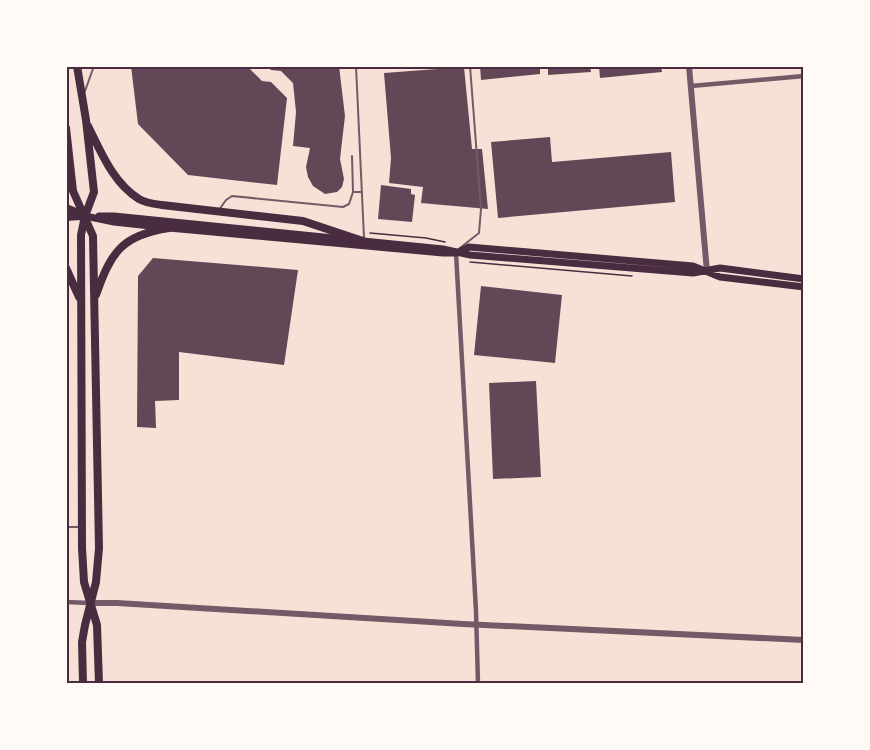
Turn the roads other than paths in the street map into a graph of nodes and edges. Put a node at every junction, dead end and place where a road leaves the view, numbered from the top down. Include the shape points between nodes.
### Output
1 (77, 66) edge
2 (94, 66) edge
3 (356, 66) edge
4 (470, 66) edge
5 (689, 66) edge
6 (804, 76) edge
7 (691, 86) junction
8 (82, 96) junction
9 (86, 120) junction
10 (66, 128) edge
11 (352, 156) dead end
12 (353, 192) junction
13 (362, 192) junction
14 (66, 208) edge
15 (218, 212) junction
16 (85, 216) junction
17 (66, 217) edge
18 (170, 228) junction
19 (364, 236) junction
20 (456, 253) junction
21 (66, 268) edge
22 (706, 272) junction
23 (804, 279) edge
24 (804, 287) edge
25 (93, 302) junction
26 (81, 304) junction
27 (66, 527) edge
28 (82, 527) junction
29 (66, 602) edge
30 (90, 603) junction
31 (475, 624) junction
32 (804, 640) edge
33 (83, 684) edge
34 (99, 684) edge
35 (478, 684) edge

1 - 8 main road
2 - 8 lane
3 - 13 lane
4 - 20 lane via 481,209 479,232
5 - 7 street
6 - 7 street
7 - 22 street
8 - 9 main road
9 - 15 main road via 110,168 140,201
9 - 16 main road via 94,192
10 - 16 main road via 73,191
11 - 12 lane
12 - 13 lane
12 - 15 lane via 350,204 343,207 232,196
13 - 19 lane
14 - 16 main road
15 - 19 main road via 303,221
16 - 17 main road
16 - 18 main road
16 - 19 main road
16 - 25 main road via 93,236
16 - 26 main road via 81,235
18 - 20 main road
18 - 25 main road via 149,231 125,243 105,268
19 - 20 main road
20 - 22 main road via 469,247 693,266
20 - 31 street
21 - 26 main road
22 - 23 main road via 720,268
22 - 24 main road
25 - 30 main road via 99,548
26 - 28 main road
27 - 28 lane
28 - 30 main road via 84,582
29 - 30 street
30 - 31 street
30 - 33 main road via 82,642
30 - 34 main road via 98,634
31 - 32 street
31 - 35 street

